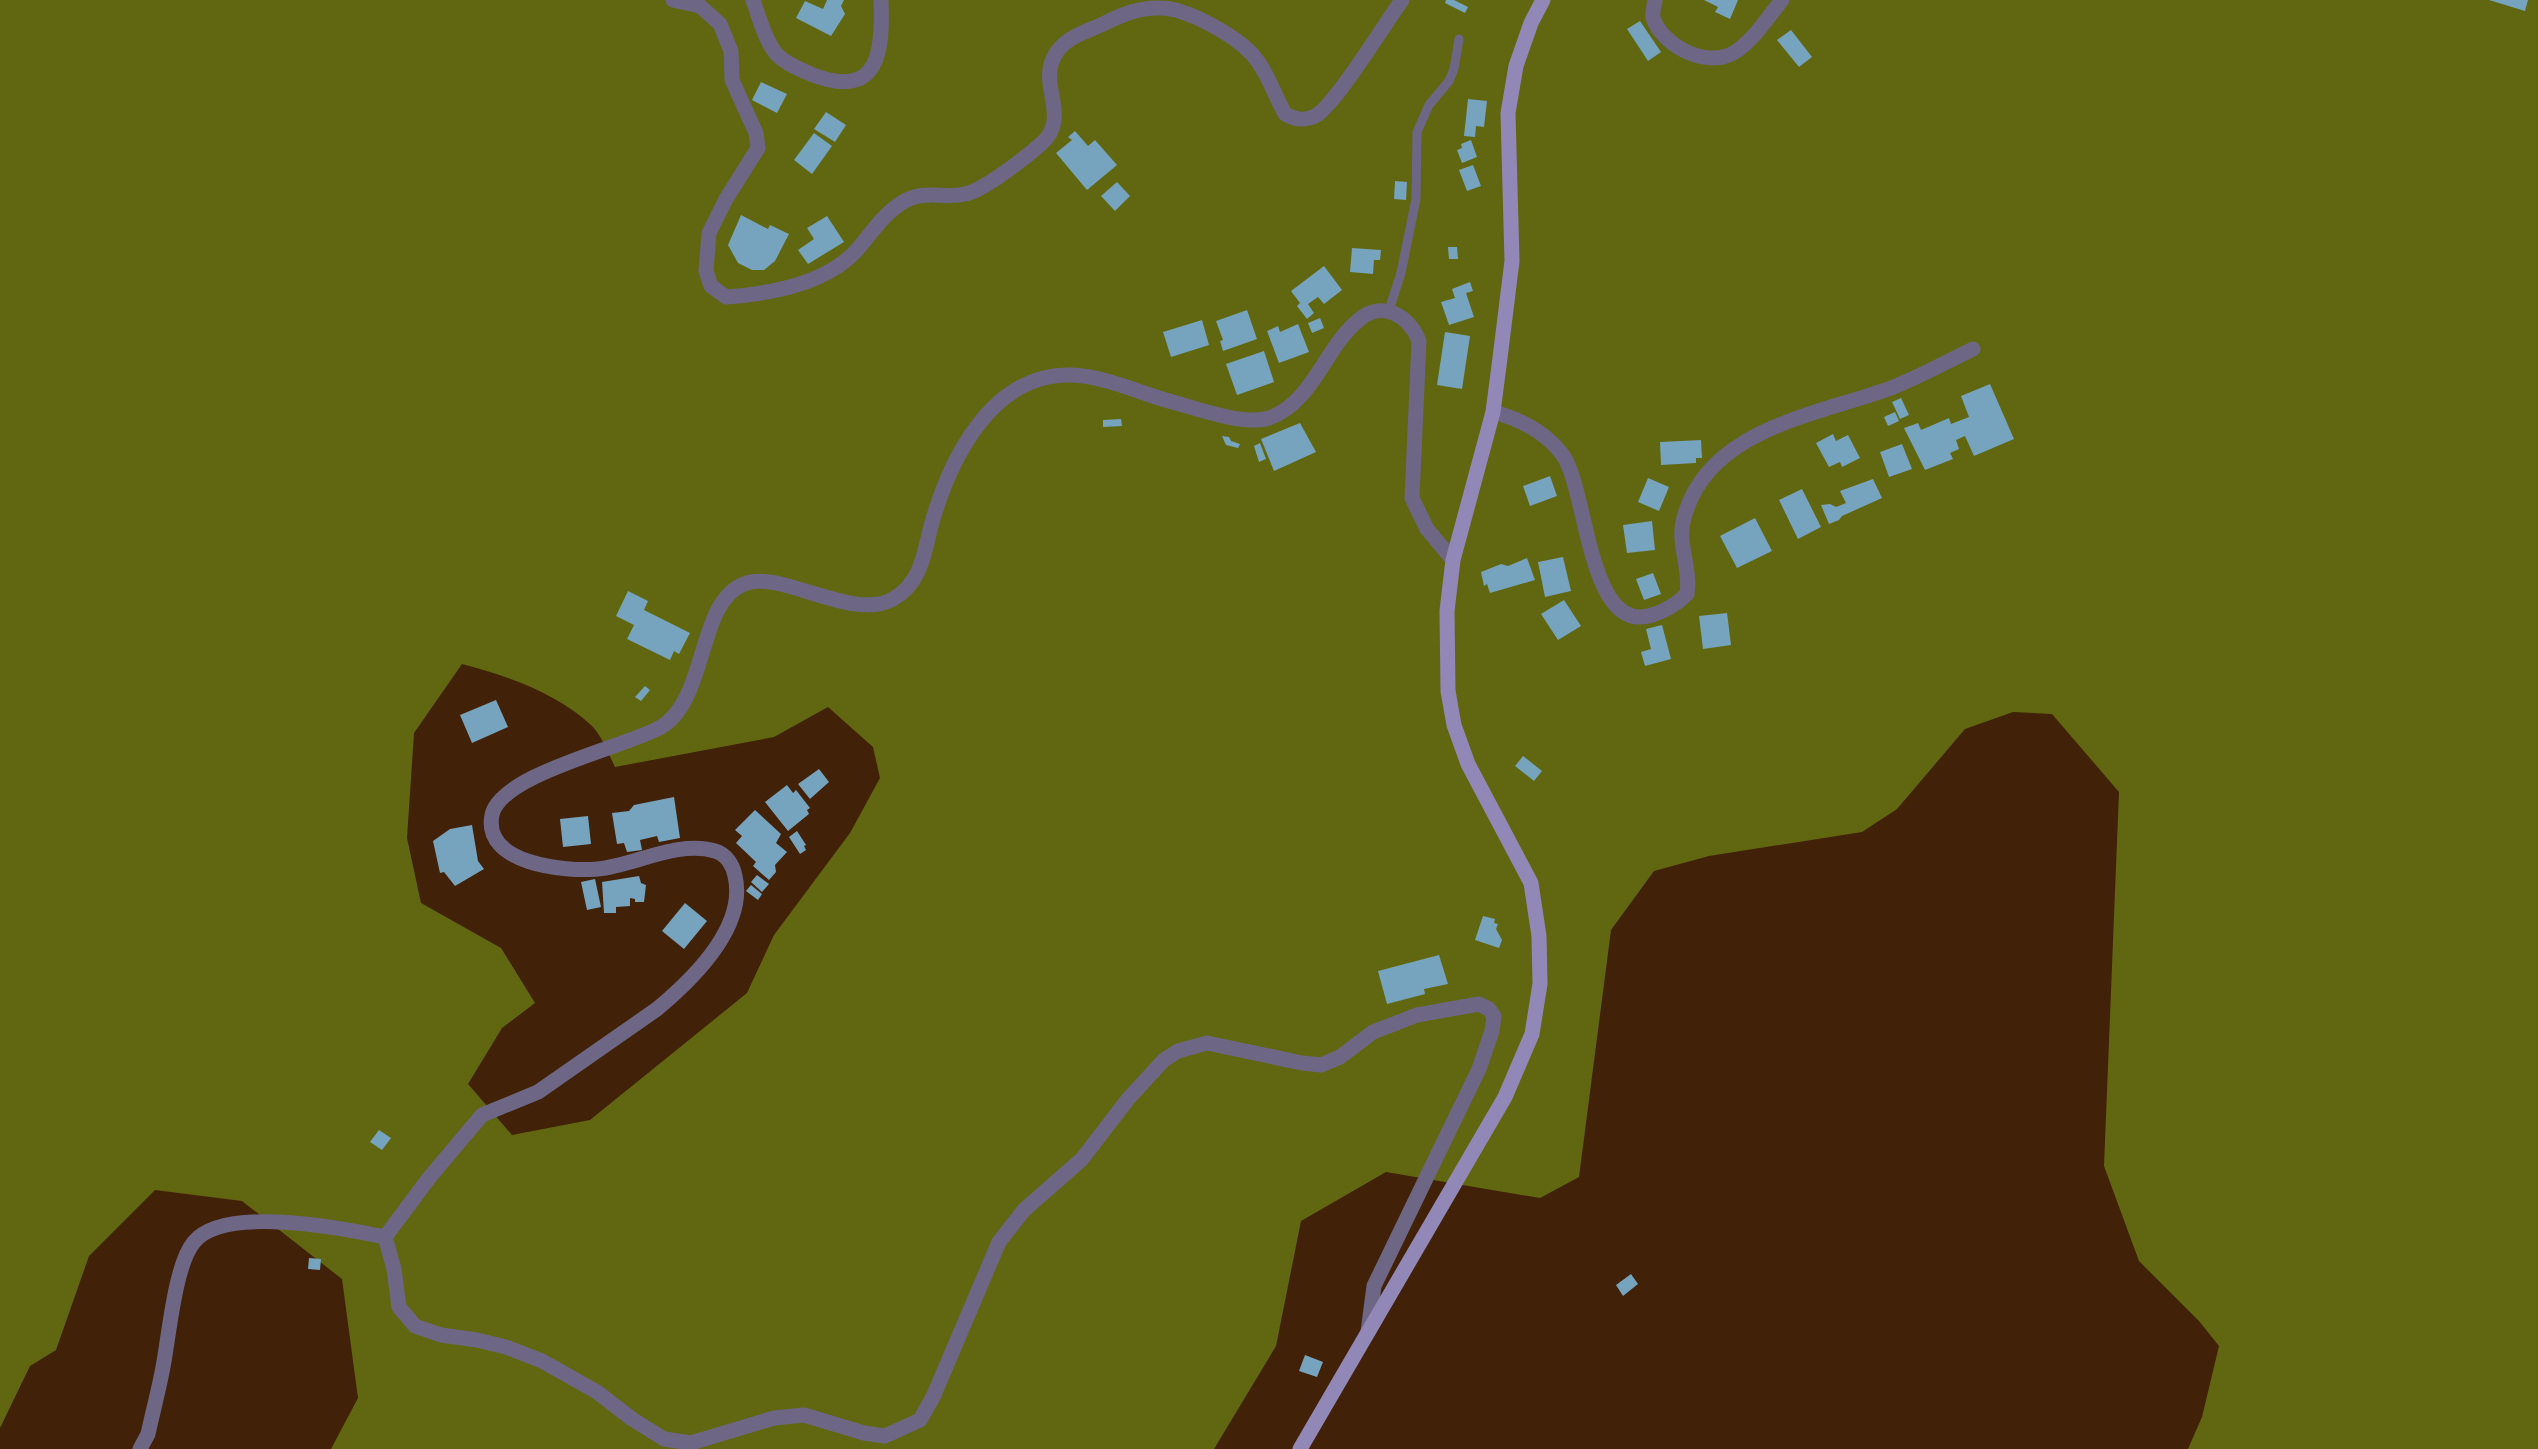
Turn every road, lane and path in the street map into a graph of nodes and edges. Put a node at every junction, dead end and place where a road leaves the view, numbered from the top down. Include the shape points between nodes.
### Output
1 (673, 0) edge
2 (753, 0) edge
3 (881, 0) edge
4 (1402, 0) edge
5 (1543, 0) edge
6 (1655, 0) edge
7 (1782, 0) edge
8 (1459, 39) dead end
9 (1389, 310) junction
10 (1973, 349) dead end
11 (1493, 412) junction
12 (1453, 560) junction
13 (385, 1237) junction
14 (1368, 1332) junction
15 (140, 1449) edge
16 (1300, 1449) edge

1 - 4 street via 700,6 720,24 731,51 732,80 756,133 758,148 708,233 709,279 711,286 726,297 782,291 830,270 854,253 875,226 902,202 921,194 966,194 1012,166 1052,131 1055,118 1049,75 1063,42 1128,12 1161,8 1197,18 1231,37 1252,54 1285,114 1304,120 1318,115 1335,97
2 - 3 street via 775,53 831,82 848,82 872,68 880,51
5 - 11 street via 1515,66 1508,113 1512,261
6 - 7 street via 1652,16 1672,43 1685,51 1718,57 1734,53 1746,43
8 - 9 lane via 1449,81 1429,105 1417,132 1416,199
9 - 12 street via 1401,316 1416,333 1421,351 1412,498 1427,529
9 - 13 street via 1375,309 1360,318 1303,392 1278,414 1259,420 1207,411 1076,375 1025,385 986,414 970,436 947,480 919,571 900,594 882,604 860,605 762,582 742,584 718,610 692,686 672,719 639,738 550,770 497,801 492,828 499,845 534,863 597,869 680,850 724,855 734,868 737,884 733,913 707,959 675,994 538,1092 482,1115
10 - 11 street via 1893,387 1768,429 1734,448 1692,496 1683,524 1687,594 1663,612 1640,619 1619,611 1605,589 1564,456 1542,434 1514,417
11 - 12 street
12 - 14 street via 1447,610 1448,691 1454,725 1468,764 1531,883 1539,936 1540,984 1532,1034 1505,1097
13 - 14 street via 399,1307 415,1326 506,1347 542,1361 597,1392 664,1439 692,1443 774,1418 804,1415 885,1436 920,1420 999,1242 1024,1210 1082,1159 1133,1092 1164,1060 1178,1051 1207,1043 1321,1065 1340,1057 1373,1032 1417,1015 1479,1004 1494,1016 1492,1031 1479,1069 1374,1286
13 - 15 street via 334,1226 263,1222 210,1228 193,1243 177,1292 148,1434
14 - 16 street

